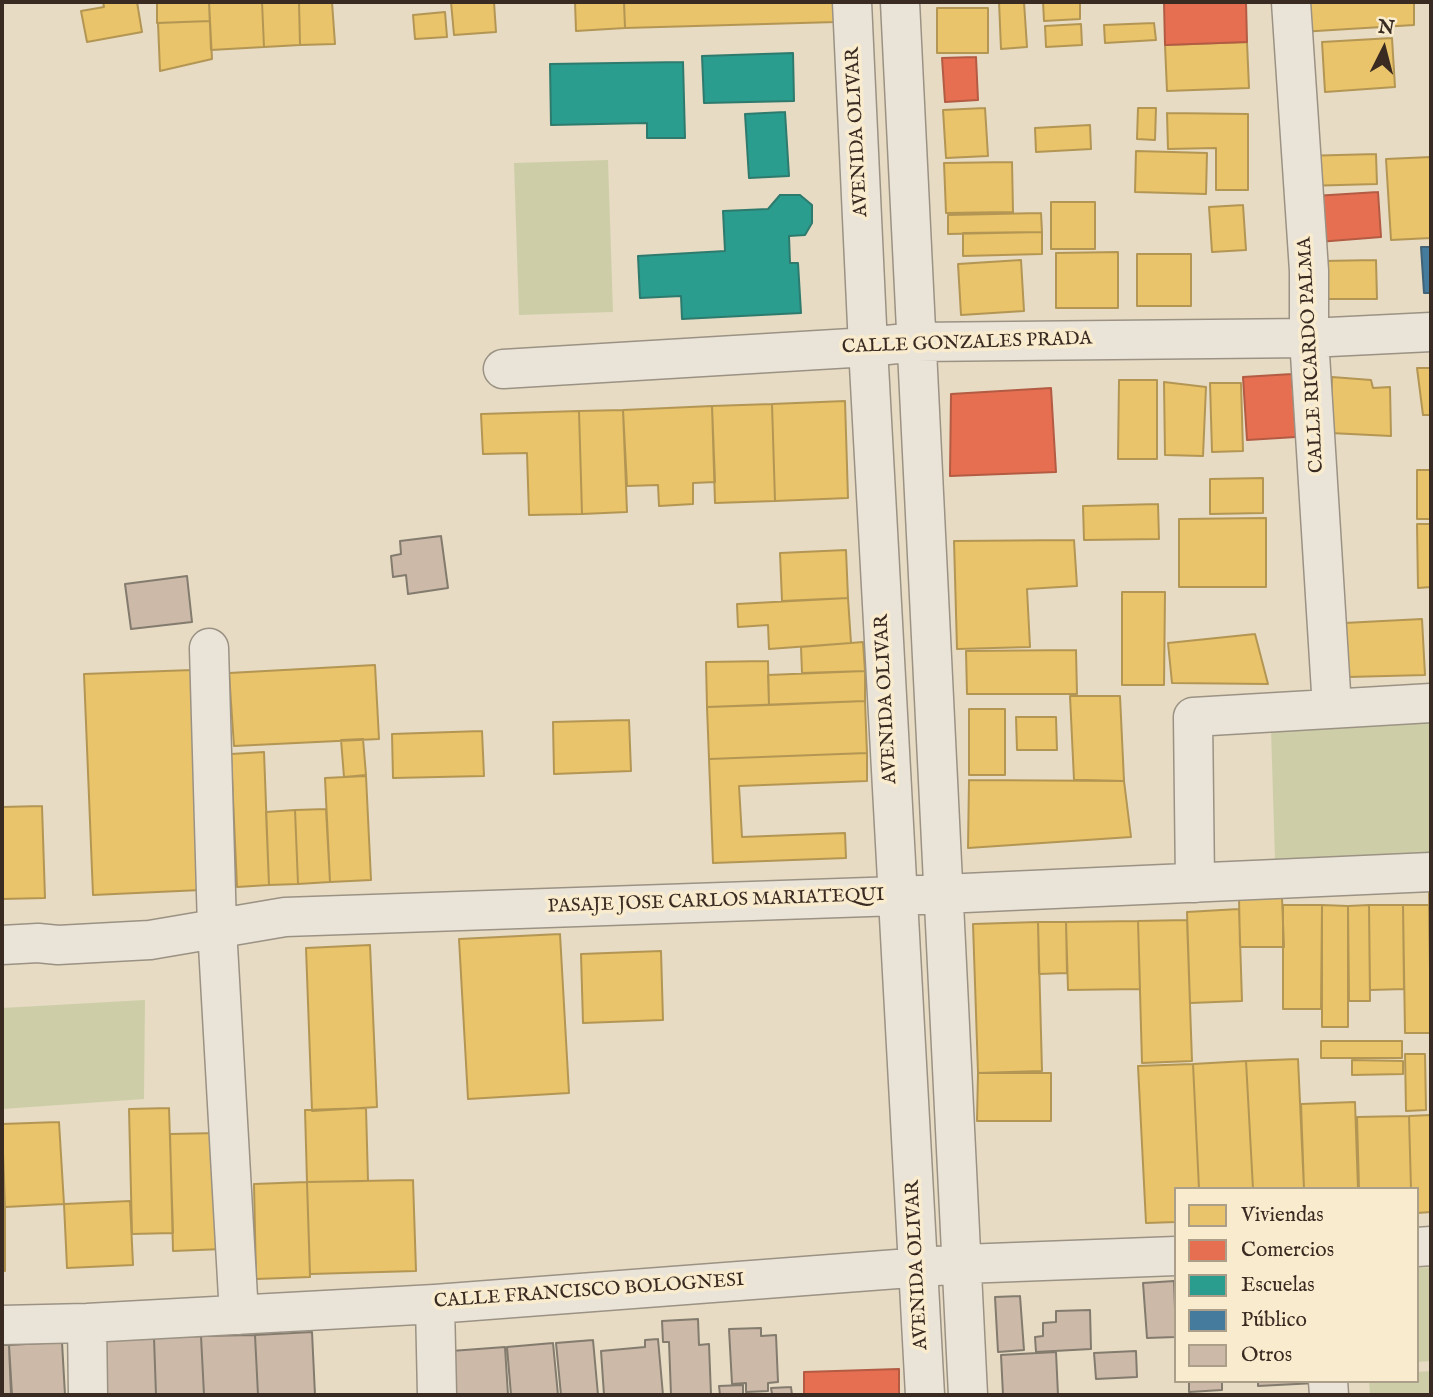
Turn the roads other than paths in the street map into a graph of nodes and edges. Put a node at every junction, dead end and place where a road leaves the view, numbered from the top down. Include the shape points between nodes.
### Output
1 (852, 2) edge
2 (900, 2) edge
3 (1291, 2) edge
4 (1431, 332) edge
5 (1309, 338) junction
6 (916, 342) junction
7 (868, 346) junction
8 (503, 369) dead end
9 (209, 648) dead end
10 (1431, 703) edge
11 (1332, 708) junction
12 (1431, 872) edge
13 (1195, 883) junction
14 (944, 894) junction
15 (898, 896) junction
16 (217, 928) junction
17 (2, 945) edge
18 (1174, 1256) edge
19 (963, 1264) junction
20 (919, 1268) junction
21 (435, 1304) junction
22 (239, 1315) junction
23 (87, 1323) junction
24 (2, 1325) edge
25 (88, 1395) edge
26 (438, 1395) edge
27 (925, 1395) edge
28 (968, 1395) edge

1 - 7 street, AVENIDA OLIVAR
2 - 6 street
3 - 5 street, CALLE RICARDO PALMA via 1309,271
4 - 5 street, CALLE GONZALES PRADA
5 - 6 street, CALLE GONZALES PRADA
5 - 11 street, CALLE RICARDO PALMA
6 - 7 street, CALLE GONZALES PRADA
6 - 14 street
7 - 8 street, CALLE GONZALES PRADA
7 - 15 street, AVENIDA OLIVAR
9 - 16 street
10 - 11 street
11 - 13 street via 1194,718
12 - 13 street, PASAJE JOSE CARLOS MARIATEQUI
13 - 14 street, PASAJE JOSE CARLOS MARIATEQUI
14 - 15 street, PASAJE JOSE CARLOS MARIATEQUI
14 - 19 street
15 - 16 street, PASAJE JOSE CARLOS MARIATEQUI via 285,917
15 - 20 street, AVENIDA OLIVAR
16 - 17 street, PASAJE JOSE CARLOS MARIATEQUI via 150,940
16 - 22 street
18 - 19 street, CALLE FRANCISCO BOLOGNESI
19 - 20 street, CALLE FRANCISCO BOLOGNESI
19 - 28 street
20 - 21 street, CALLE FRANCISCO BOLOGNESI
20 - 27 street, AVENIDA OLIVAR
21 - 22 street, CALLE FRANCISCO BOLOGNESI
21 - 26 street
22 - 23 street, CALLE FRANCISCO BOLOGNESI
23 - 24 street, CALLE FRANCISCO BOLOGNESI
23 - 25 street

